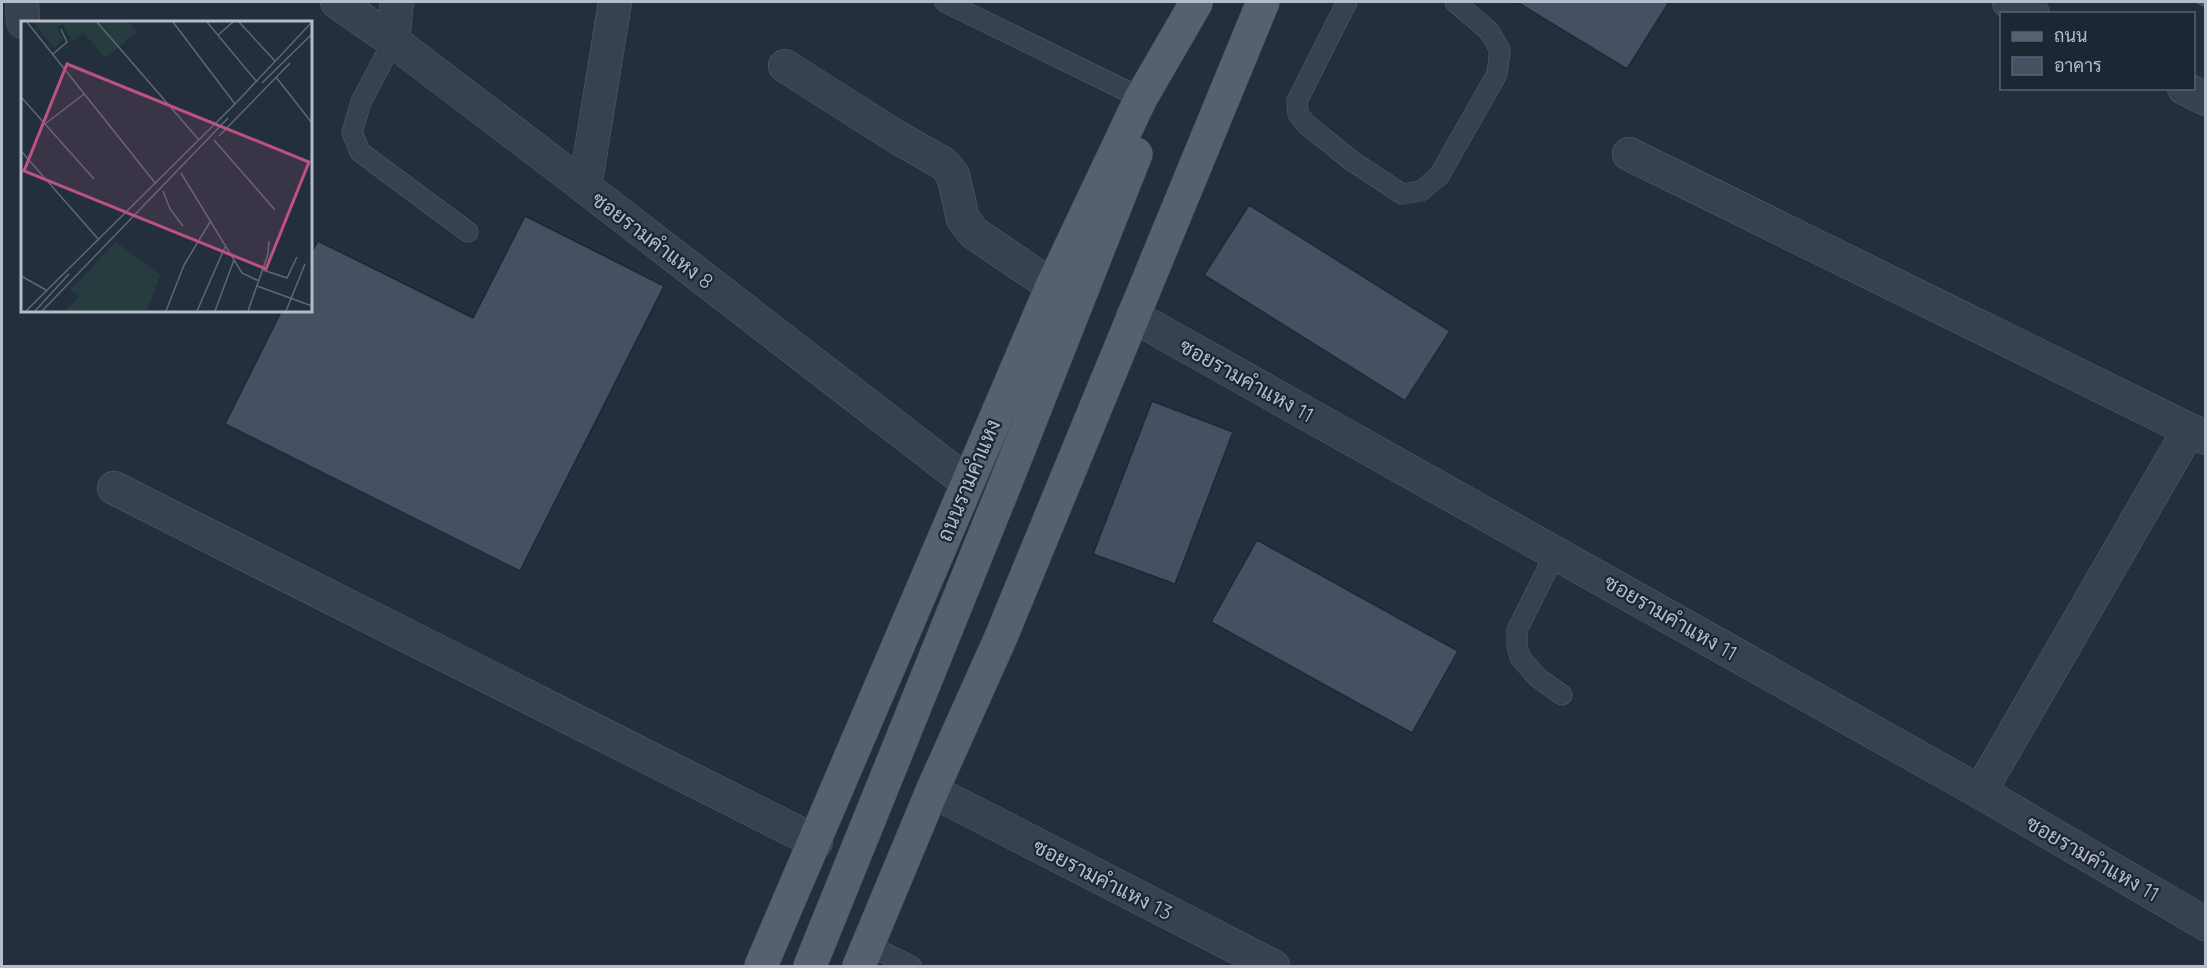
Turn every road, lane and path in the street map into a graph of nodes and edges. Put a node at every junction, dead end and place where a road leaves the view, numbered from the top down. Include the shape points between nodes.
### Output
1 (22, 2) edge
2 (337, 2) edge
3 (397, 2) edge
4 (615, 2) edge
5 (945, 2) edge
6 (1196, 2) edge
7 (1263, 2) edge
8 (1347, 2) edge
9 (1455, 2) edge
10 (2009, 2) edge
11 (2029, 12) edge
12 (24, 21) edge
13 (393, 41) junction
14 (784, 66) dead end
15 (2188, 90) edge
16 (1141, 98) junction
17 (2205, 99) edge
18 (1629, 154) dead end
19 (585, 187) junction
20 (468, 232) dead end
21 (1052, 286) junction
22 (1133, 316) junction
23 (2197, 434) edge
24 (967, 482) junction
25 (114, 488) dead end
26 (1556, 552) junction
27 (1562, 695) dead end
28 (932, 791) junction
29 (1980, 792) junction
30 (816, 842) junction
31 (2205, 924) edge
32 (863, 956) edge
33 (761, 966) edge
34 (810, 966) edge
35 (911, 966) edge
36 (1273, 966) edge

1 - 12 street
2 - 13 street, ซอยรามคำแหง 8
3 - 13 street
4 - 19 street
5 - 16 lane
6 - 16 main road, ถนนรามคำแหง
6 - 34 main road, ถนนรามคำแหง
7 - 22 main road
8 - 9 lane via 1297,101 1298,114 1352,161 1402,194 1421,191 1439,176 1497,74 1500,50 1489,31
10 - 11 street
13 - 19 street, ซอยรามคำแหง 8
13 - 20 lane via 361,102 352,132 360,152
14 - 21 street via 944,164 953,175 963,219 974,233
15 - 17 street
16 - 21 main road, ถนนรามคำแหง
18 - 23 street
19 - 24 street, ซอยรามคำแหง 8
21 - 24 main road, ถนนรามคำแหง
22 - 26 street, ซอยรามคำแหง 11
22 - 28 main road via 1001,637
23 - 29 street
24 - 30 main road, ถนนรามคำแหง
25 - 30 street
26 - 27 lane via 1517,630 1516,646 1537,677
26 - 29 street, ซอยรามคำแหง 11
28 - 32 main road
28 - 36 street, ซอยรามคำแหง 13
29 - 31 street, ซอยรามคำแหง 11
30 - 33 main road, ถนนรามคำแหง
32 - 35 lane

